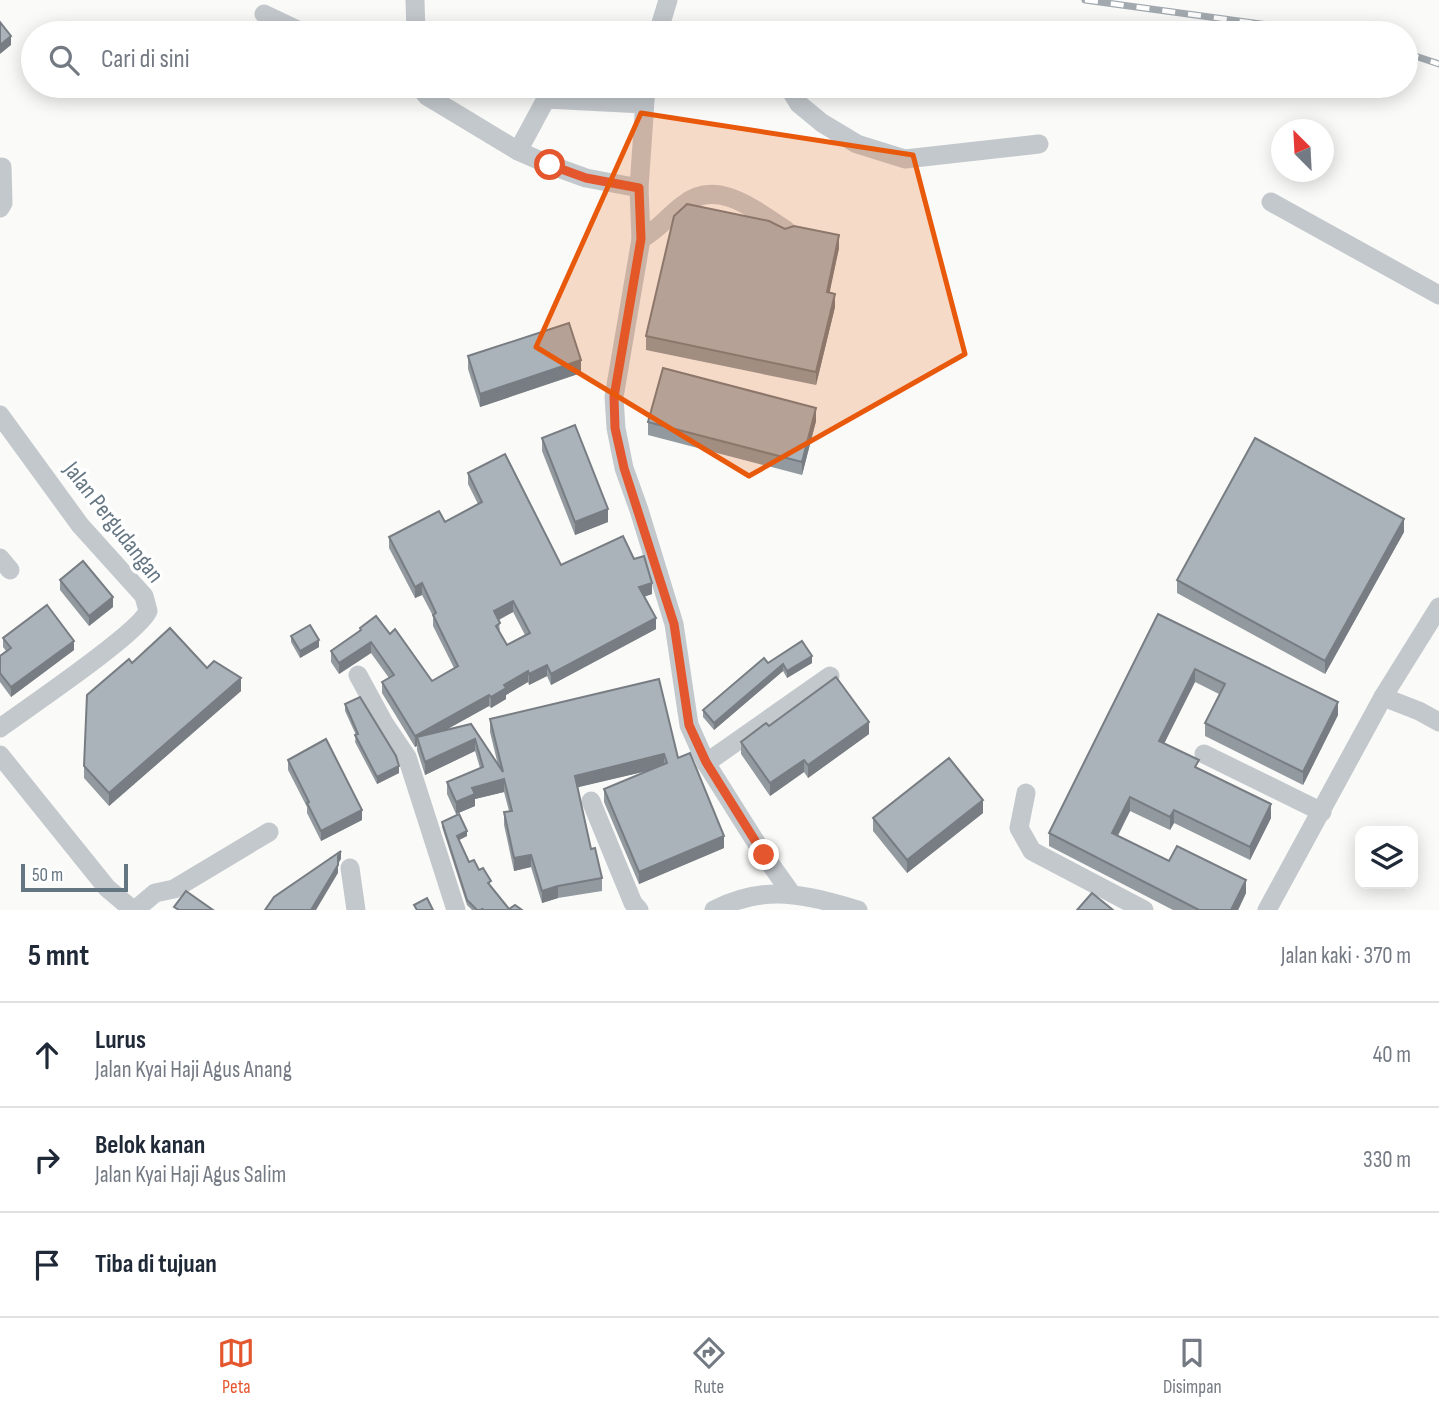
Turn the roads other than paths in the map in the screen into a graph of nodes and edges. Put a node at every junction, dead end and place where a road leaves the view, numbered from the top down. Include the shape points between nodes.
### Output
1 (415, 0) edge
2 (668, 0) edge
3 (264, 14) dead end
4 (279, 21) edge
5 (416, 21) edge
6 (662, 21) edge
7 (430, 98) edge
8 (570, 98) edge
9 (644, 98) edge
10 (795, 98) edge
11 (1039, 144) dead end
12 (518, 151) junction
13 (2, 167) dead end
14 (639, 188) junction
15 (1271, 202) dead end
16 (0, 208) edge
17 (786, 230) edge
18 (641, 239) junction
19 (1439, 295) edge
20 (2, 421) edge
21 (1439, 607) edge
22 (358, 675) dead end
23 (831, 676) dead end
24 (1383, 697) junction
25 (1439, 722) edge
26 (0, 727) edge
27 (1204, 754) dead end
28 (0, 755) edge
29 (706, 762) junction
30 (1026, 793) dead end
31 (592, 801) dead end
32 (1322, 812) junction
33 (269, 832) dead end
34 (350, 868) dead end
35 (791, 893) junction
36 (728, 907) edge
37 (134, 910) edge
38 (356, 910) edge
39 (456, 910) edge
40 (639, 910) edge
41 (858, 910) edge
42 (1144, 910) edge
43 (1268, 910) edge

1 - 5 street
2 - 6 street
3 - 4 street
7 - 12 street
8 - 12 street via 546,99
9 - 14 street
10 - 11 street via 822,123 857,144 905,159
12 - 14 street via 586,178
13 - 16 street
14 - 18 street
15 - 19 street
17 - 18 street via 736,199 708,194 685,203
18 - 29 street via 614,397 615,428 674,624 689,725
20 - 26 street, Jalan Pergudangan via 80,525 144,596 148,611 111,646
21 - 24 street
22 - 39 street via 407,757
23 - 29 street
24 - 25 street
24 - 32 street
27 - 32 street
28 - 37 street via 107,888
29 - 35 street
30 - 42 street via 1019,828 1032,851
31 - 40 street
32 - 43 street
33 - 37 street via 174,889 155,893
34 - 38 street
35 - 36 street
35 - 41 street

